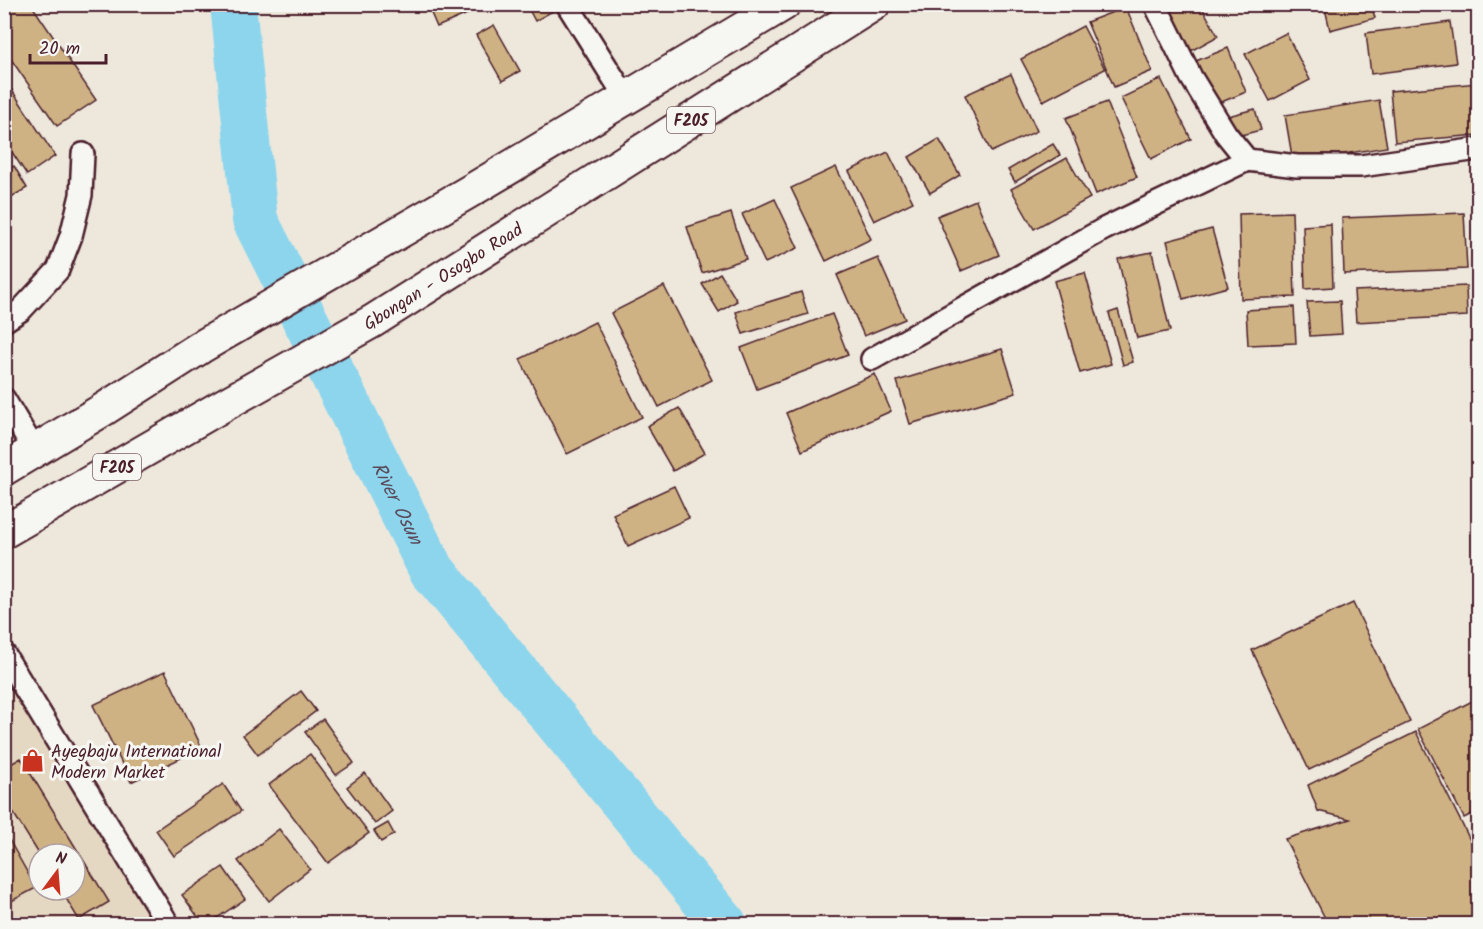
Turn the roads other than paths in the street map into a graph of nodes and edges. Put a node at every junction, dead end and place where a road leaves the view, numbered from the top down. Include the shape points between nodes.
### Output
1 (567, 4) edge
2 (784, 4) edge
3 (874, 4) edge
4 (1155, 4) edge
5 (626, 98) junction
6 (1479, 149) edge
7 (83, 154) dead end
8 (1247, 160) junction
9 (4, 321) edge
10 (872, 358) dead end
11 (4, 399) edge
12 (35, 451) junction
13 (4, 469) edge
14 (4, 532) edge
15 (4, 654) edge
16 (168, 924) edge

1 - 5 street
2 - 5 main road
3 - 14 main road, Gbongan - Osogbo Road / F205 via 373,321
4 - 8 street via 1191,77
5 - 12 main road via 201,347
6 - 8 street via 1362,166 1297,166
7 - 9 street via 81,195 58,270 21,310
8 - 10 street via 1104,229
11 - 12 street
12 - 13 main road
15 - 16 street

